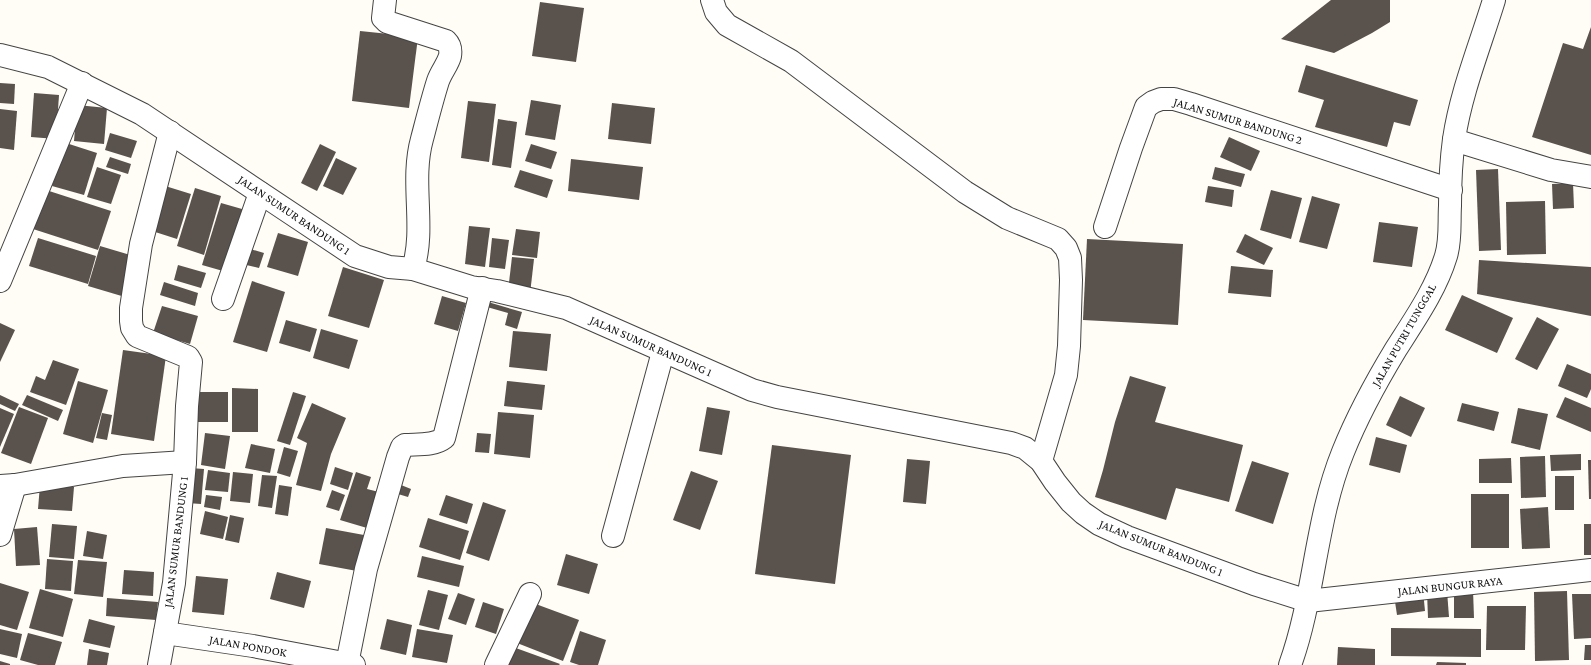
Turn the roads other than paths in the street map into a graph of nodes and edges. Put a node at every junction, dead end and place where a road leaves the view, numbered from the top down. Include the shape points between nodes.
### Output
1 (385, 0) edge
2 (712, 0) edge
3 (1494, 0) edge
4 (0, 55) edge
5 (82, 83) junction
6 (170, 132) junction
7 (1454, 140) junction
8 (1591, 177) edge
9 (1451, 190) junction
10 (260, 193) junction
11 (1105, 227) dead end
12 (413, 269) junction
13 (0, 281) edge
14 (482, 288) junction
15 (223, 299) dead end
16 (663, 352) junction
17 (1041, 461) junction
18 (185, 462) junction
19 (8, 486) edge
20 (0, 535) edge
21 (613, 536) dead end
22 (1591, 570) edge
23 (530, 594) dead end
24 (1308, 601) junction
25 (165, 632) junction
26 (351, 664) edge
27 (159, 665) edge
28 (496, 665) edge
29 (1290, 665) edge

1 - 12 street via 383,18 387,22 446,41 450,50 419,149 416,188 418,241
2 - 17 street via 716,12 727,25 791,61 959,188 1008,218 1058,239 1066,248 1070,258 1071,313 1066,375
3 - 7 street, JALAN PUTRI TUNGGAL via 1463,95
4 - 5 street, JALAN SUMUR BANDUNG 1 via 48,67
5 - 6 street, JALAN SUMUR BANDUNG 1 via 142,114
5 - 13 street
6 - 10 street, JALAN SUMUR BANDUNG 1
6 - 18 street via 141,244 131,321 136,336 188,357 191,362
7 - 8 street via 1551,170
7 - 9 street, JALAN PUTRI TUNGGAL
9 - 11 street, JALAN SUMUR BANDUNG 2 via 1191,104 1174,99 1161,99 1146,107
9 - 24 street, JALAN PUTRI TUNGGAL via 1446,255 1426,301 1373,390 1342,454 1322,526
10 - 12 street, JALAN SUMUR BANDUNG 1 via 355,256 389,267
10 - 15 street
12 - 14 street, JALAN SUMUR BANDUNG 1
14 - 16 street, JALAN SUMUR BANDUNG 1 via 566,308
14 - 26 street via 444,438 435,443 405,445 398,457 366,569
16 - 17 street, JALAN SUMUR BANDUNG 1 via 752,390 1011,443 1025,448
16 - 21 street
17 - 24 street, JALAN SUMUR BANDUNG 1 via 1071,502 1099,524 1127,537 1254,584
18 - 19 street, JALAN SUMUR BANDUNG 1 via 123,466
18 - 25 street, JALAN SUMUR BANDUNG 1 via 174,583
19 - 20 street
22 - 24 street, JALAN BUNGUR RAYA
23 - 28 street
24 - 29 street, JALAN PUTRI TUNGGAL
25 - 26 street, JALAN PONDOK
25 - 27 street, JALAN SUMUR BANDUNG 1

